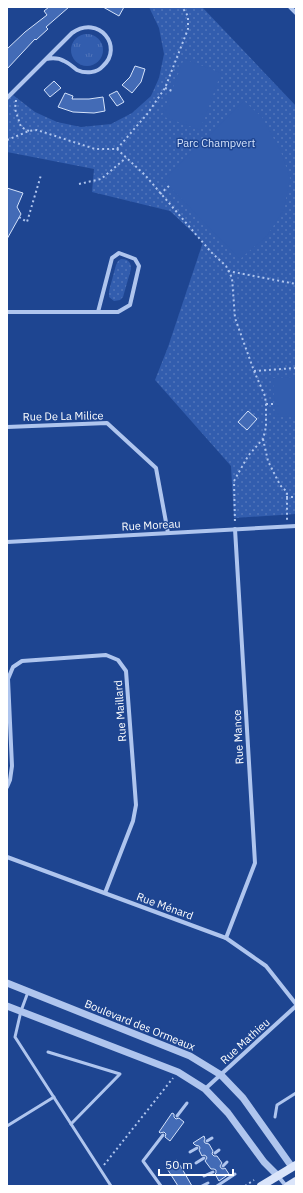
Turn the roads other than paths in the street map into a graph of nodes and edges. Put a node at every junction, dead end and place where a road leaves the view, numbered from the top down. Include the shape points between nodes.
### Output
1 (290, 7) edge
2 (296, 13) edge
3 (46, 59) junction
4 (7, 98) edge
5 (7, 312) edge
6 (98, 312) junction
7 (7, 427) edge
8 (296, 526) edge
9 (235, 529) junction
10 (168, 533) junction
11 (7, 542) edge
12 (7, 787) edge
13 (7, 857) edge
14 (105, 893) junction
15 (226, 938) junction
16 (7, 983) edge
17 (28, 992) junction
18 (296, 1005) edge
19 (7, 1006) edge
20 (21, 1011) junction
21 (48, 1052) dead end
22 (221, 1075) junction
23 (205, 1088) junction
24 (296, 1093) edge
25 (54, 1097) junction
26 (187, 1103) dead end
27 (176, 1116) dead end
28 (275, 1117) dead end
29 (71, 1124) junction
30 (7, 1126) edge
31 (163, 1135) dead end
32 (212, 1138) dead end
33 (207, 1141) dead end
34 (197, 1148) dead end
35 (219, 1150) dead end
36 (190, 1152) dead end
37 (215, 1153) dead end
38 (204, 1158) dead end
39 (227, 1162) dead end
40 (196, 1163) dead end
41 (223, 1166) dead end
42 (294, 1169) edge
43 (213, 1172) dead end
44 (235, 1174) dead end
45 (204, 1176) dead end
46 (278, 1176) junction
47 (296, 1181) edge
48 (208, 1183) dead end
49 (111, 1186) edge
50 (161, 1186) edge
51 (202, 1186) edge
52 (217, 1186) edge
53 (261, 1186) edge
54 (287, 1186) edge

1 - 2 street
3 - 3 street via 55,58 81,71 93,72 104,66 111,50 110,44 100,30 82,27 72,33
3 - 4 street
5 - 6 street
6 - 6 street via 118,312 130,305 139,266 135,260 119,253 112,258
7 - 10 street, Rue De La Milice via 107,423 156,468
8 - 9 street, Rue Moreau
9 - 10 street, Rue Moreau
9 - 15 street, Rue Mance via 255,863
10 - 11 street, Rue Moreau
12 - 14 street, Rue Maillard via 12,766 8,679 13,667 22,661 106,655 118,660 126,671 136,805 133,821
13 - 14 street, Rue Ménard
14 - 15 street, Rue Ménard
15 - 18 street, Rue Ménard via 266,966
16 - 17 street, Boulevard des Ormeaux
17 - 20 lane
17 - 22 street, Boulevard des Ormeaux via 190,1056
18 - 22 street, Rue Mathieu
19 - 20 street
20 - 23 street via 178,1072
20 - 25 lane via 15,1037
21 - 29 lane via 120,1074
22 - 23 street, Rue Mathieu
22 - 42 street, Boulevard des Ormeaux via 243,1098
23 - 46 street
24 - 28 lane via 277,1106
25 - 29 lane
25 - 30 lane
26 - 27 lane
29 - 49 lane
31 - 50 lane via 143,1161
32 - 33 lane
34 - 36 lane
35 - 37 lane
38 - 40 lane
39 - 41 lane
42 - 46 main road
43 - 45 lane
44 - 52 lane
46 - 53 main road
46 - 54 street
47 - 54 main road
48 - 51 lane

